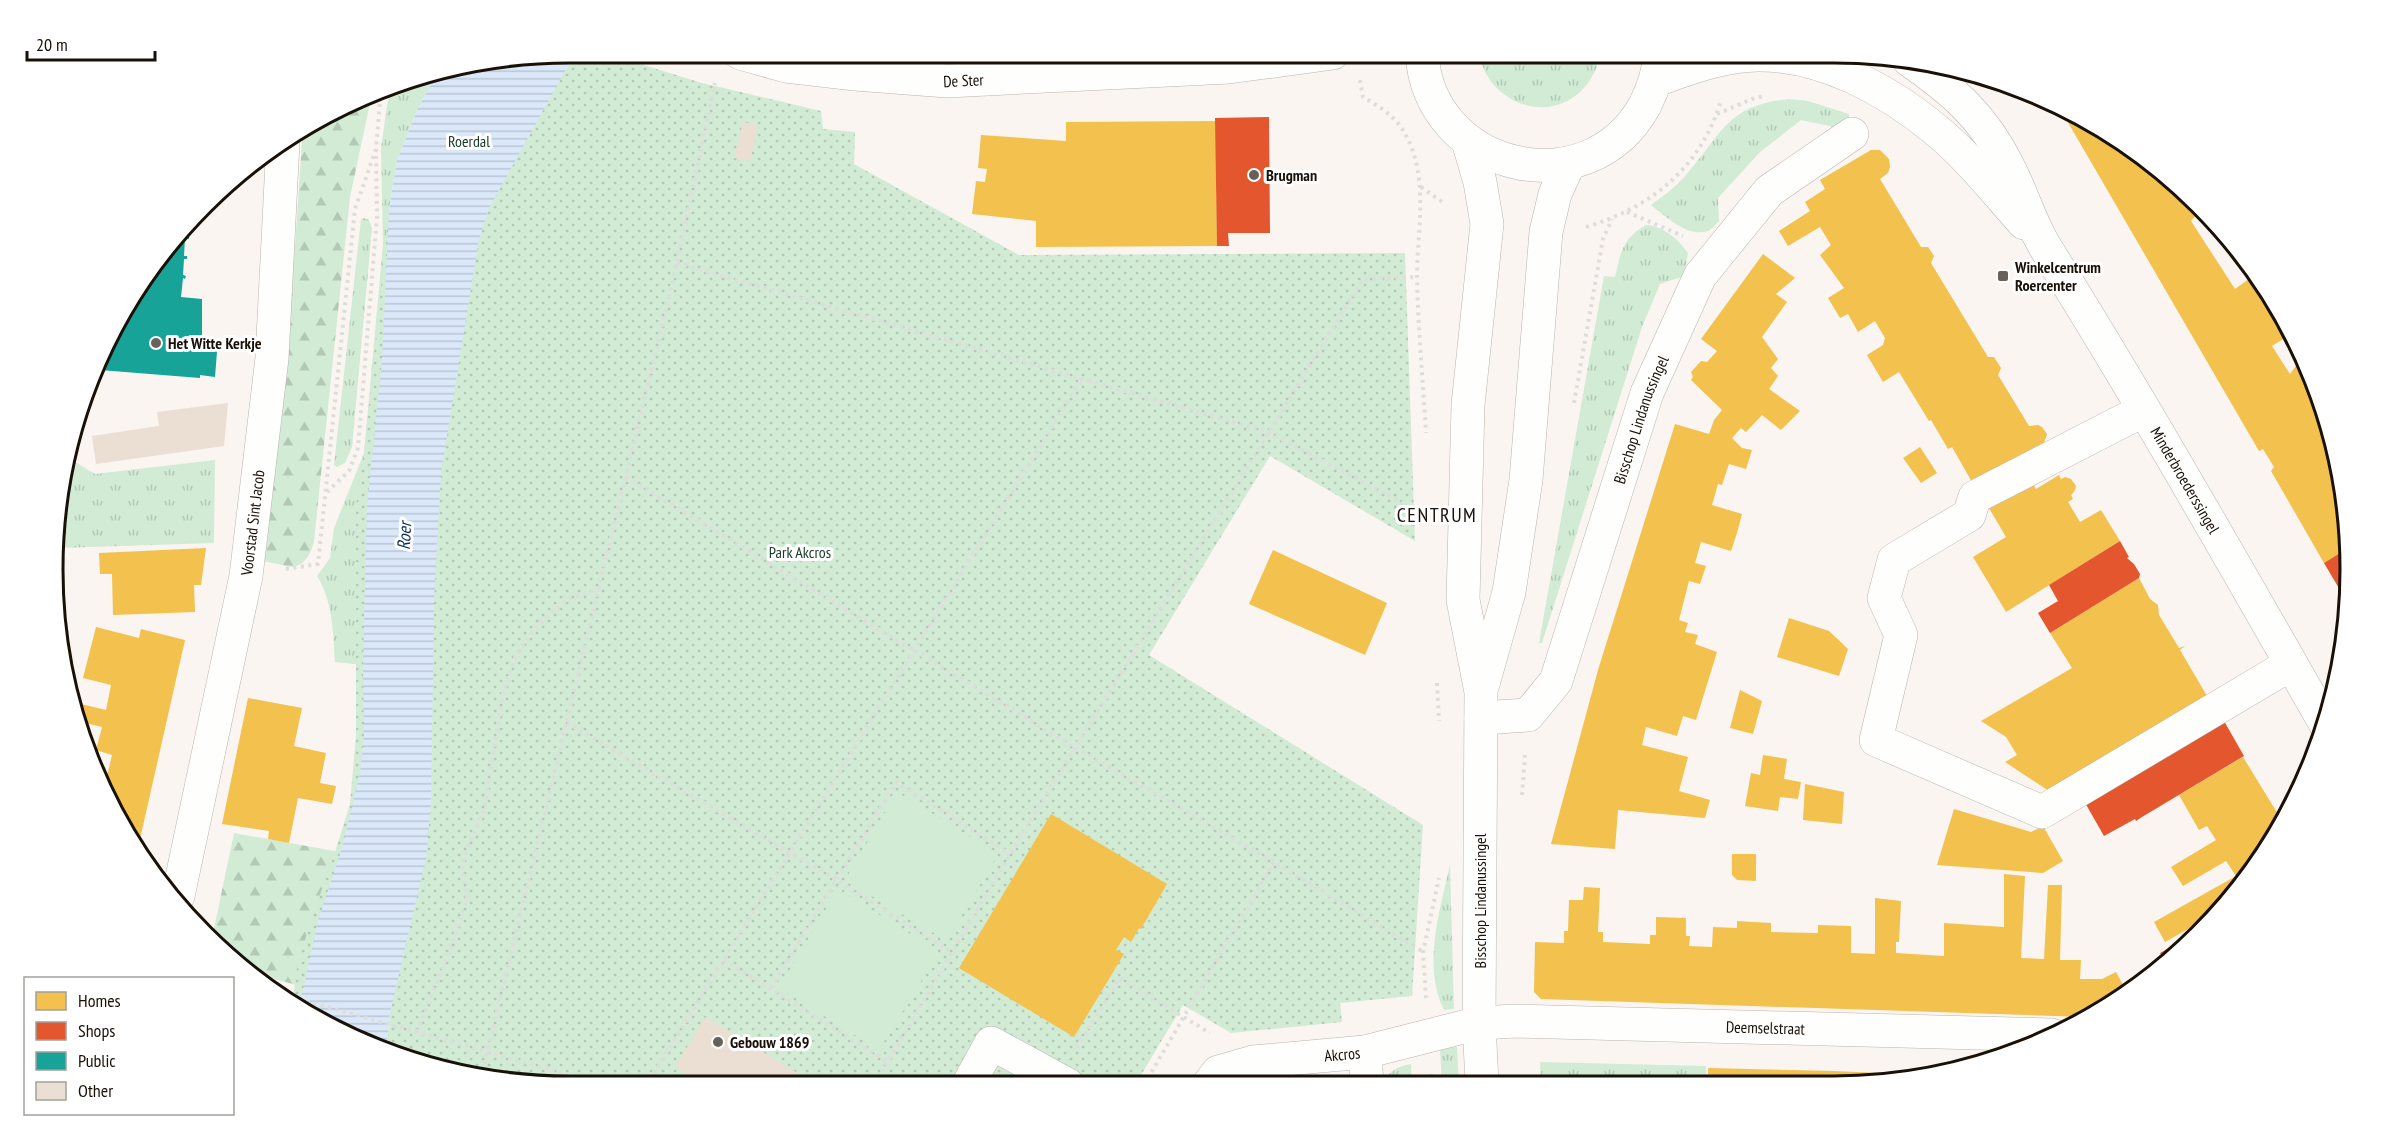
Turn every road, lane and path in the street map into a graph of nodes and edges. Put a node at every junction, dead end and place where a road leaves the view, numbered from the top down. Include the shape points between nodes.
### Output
1 (776, 63) edge
2 (1257, 63) edge
3 (1424, 63) edge
4 (1714, 63) edge
5 (1810, 63) edge
6 (1658, 66) edge
7 (1933, 73) edge
8 (1359, 75) dead end
9 (716, 76) dead end
10 (1770, 95) dead end
11 (380, 100) edge
12 (1852, 134) dead end
13 (1468, 141) junction
14 (376, 149) junction
15 (282, 152) edge
16 (1569, 163) junction
17 (1420, 186) dead end
18 (1627, 212) junction
19 (1612, 219) dead end
20 (2042, 242) junction
21 (1720, 252) junction
22 (677, 263) junction
23 (1417, 277) dead end
24 (1082, 378) junction
25 (2144, 410) junction
26 (1268, 432) junction
27 (626, 477) junction
28 (327, 493) junction
29 (1430, 518) dead end
30 (246, 576) junction
31 (600, 589) junction
32 (913, 651) junction
33 (2291, 664) junction
34 (1481, 705) junction
35 (2319, 713) edge
36 (567, 723) junction
37 (1076, 748) junction
38 (790, 853) junction
39 (1010, 854) junction
40 (1274, 862) junction
41 (837, 880) junction
42 (179, 891) edge
43 (1423, 952) dead end
44 (953, 953) junction
45 (724, 960) junction
46 (771, 988) junction
47 (303, 1000) edge
48 (1184, 1015) junction
49 (1479, 1023) junction
50 (417, 1032) junction
51 (2033, 1035) edge
52 (488, 1052) junction
53 (888, 1062) junction
54 (1253, 1062) junction
55 (484, 1068) edge
56 (1366, 1068) edge
57 (573, 1076) edge
58 (652, 1076) edge
59 (879, 1076) edge
60 (973, 1076) edge
61 (1052, 1076) edge
62 (1066, 1076) edge
63 (1149, 1076) edge
64 (1215, 1076) edge
65 (1482, 1076) edge

1 - 2 main road, De Ster via 947,81
3 - 13 main road via 1435,102
4 - 6 main road, Minderbroederssingel
5 - 20 main road, Minderbroederssingel via 1849,76 1898,101 1938,131
6 - 16 main road via 1639,115 1627,130 1591,155
7 - 20 main road, Minderbroederssingel via 1986,126
8 - 17 path via 1363,97 1388,111 1400,126 1412,149
9 - 22 path
10 - 18 path via 1717,114 1696,153 1673,180
11 - 14 path
12 - 21 main road, Bisschop Lindanussingel via 1769,191
13 - 16 main road via 1511,162
13 - 34 main road, Bisschop Lindanussingel via 1487,224 1468,405 1464,499 1463,600
14 - 28 path via 355,209
14 - 28 path via 377,217 358,448 349,471
15 - 30 main road, Voorstad Sint Jacob via 272,357
16 - 34 main road, Bisschop Lindanussingel via 1555,195 1546,232 1526,480 1509,592
18 - 19 path
18 - 21 path
20 - 25 main road, Minderbroederssingel
21 - 34 main road, Bisschop Lindanussingel via 1700,276 1647,393 1556,681 1528,715
22 - 24 path
22 - 27 path
23 - 26 path via 1362,279
24 - 26 path
24 - 32 path
25 - 33 main road, Minderbroederssingel
25 - 33 main road via 1974,497 1969,515 1894,560 1884,598 1901,635 1876,740 2042,812
26 - 29 path
26 - 37 path
27 - 31 path
27 - 32 path
28 - 30 path via 318,564
30 - 42 main road, Voorstad Sint Jacob
31 - 36 path
31 - 50 path via 568,599 538,625 516,654 503,693 484,810 464,856 467,899
32 - 37 path
32 - 38 path
33 - 35 main road, Minderbroederssingel
34 - 49 main road, Bisschop Lindanussingel
36 - 38 path
36 - 52 path
37 - 39 path
37 - 40 path
38 - 41 path
38 - 45 path
39 - 41 path via 896,782
39 - 44 path
40 - 43 path
40 - 48 path
41 - 44 path
41 - 46 path
44 - 53 path
45 - 46 path
45 - 58 path
46 - 53 path
47 - 50 path
48 - 54 path
48 - 62 path via 1119,978
48 - 63 path
49 - 51 main road, Deemselstraat
49 - 56 main road, Akcros
49 - 65 main road, Bisschop Lindanussingel
50 - 52 path
52 - 55 path
52 - 57 path
53 - 59 path
54 - 56 main road, Akcros
54 - 64 main road, Akcros
60 - 61 main road via 991,1043

